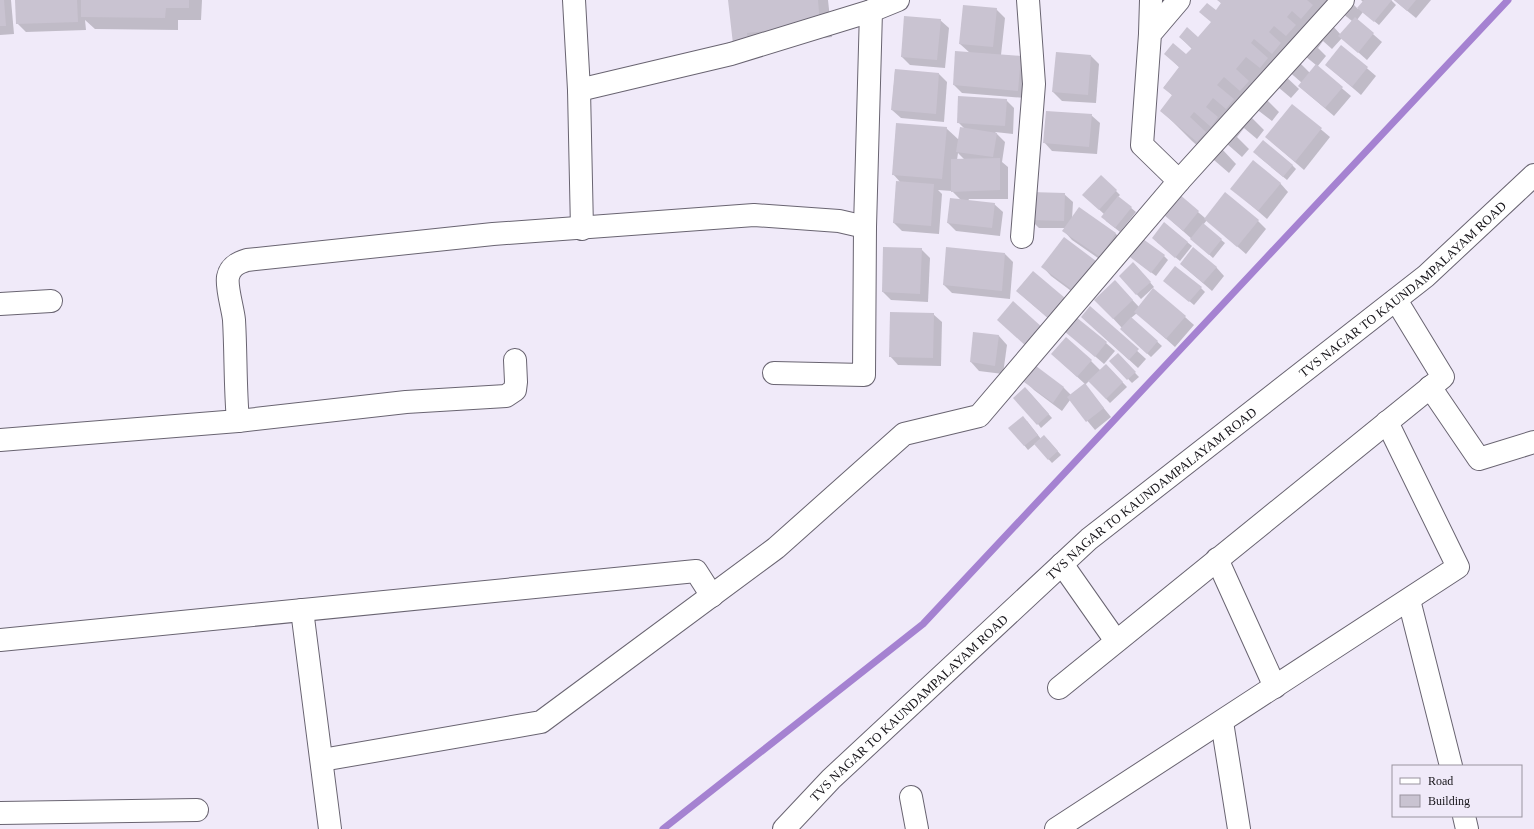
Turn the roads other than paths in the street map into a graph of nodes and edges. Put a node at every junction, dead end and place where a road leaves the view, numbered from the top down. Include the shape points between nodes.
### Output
1 (574, 0) edge
2 (898, 0) edge
3 (1028, 0) edge
4 (1151, 0) edge
5 (1179, 0) edge
6 (1343, 0) edge
7 (871, 11) junction
8 (1150, 34) junction
9 (579, 90) junction
10 (1534, 175) edge
11 (1179, 181) junction
12 (865, 228) junction
13 (582, 229) junction
14 (1022, 237) dead end
15 (1396, 300) junction
16 (51, 301) dead end
17 (0, 304) edge
18 (514, 360) dead end
19 (774, 373) dead end
20 (1430, 387) junction
21 (238, 421) junction
22 (1387, 422) junction
23 (0, 440) edge
24 (1534, 442) edge
25 (1217, 559) junction
26 (1062, 564) junction
27 (712, 596) junction
28 (1409, 600) junction
29 (302, 610) junction
30 (0, 640) edge
31 (1116, 641) junction
32 (1274, 687) junction
33 (1059, 688) dead end
34 (1222, 722) junction
35 (322, 760) junction
36 (1451, 765) edge
37 (911, 797) dead end
38 (197, 810) dead end
39 (0, 813) edge
40 (1464, 817) edge
41 (330, 829) edge
42 (784, 829) edge
43 (917, 829) edge
44 (1056, 829) edge
45 (1239, 829) edge
46 (1467, 829) edge

1 - 9 street
2 - 7 street
3 - 14 street via 1034,84
4 - 8 street
5 - 8 street
6 - 11 street
7 - 9 street via 731,54
7 - 12 street
8 - 11 street via 1142,145
9 - 13 street
10 - 15 street, TVS NAGAR TO KAUNDAMPALAYAM ROAD via 1426,276
11 - 27 street via 979,416 904,434 776,548
12 - 13 street via 839,221 754,215
12 - 19 street via 864,375
13 - 21 street via 493,234 238,263 231,270 228,279 234,334
15 - 20 street via 1443,377
15 - 26 street, TVS NAGAR TO KAUNDAMPALAYAM ROAD via 1089,538
16 - 17 street
18 - 21 street via 515,390 506,396 406,402
20 - 22 street
20 - 24 street via 1480,459
21 - 23 street
22 - 25 street
22 - 28 street via 1458,567
25 - 31 street
25 - 32 street
26 - 31 street
26 - 42 street, TVS NAGAR TO KAUNDAMPALAYAM ROAD via 831,779
27 - 29 street via 696,571
27 - 35 street via 541,722
28 - 32 street
28 - 36 street
29 - 30 street
29 - 35 street
31 - 33 street
32 - 34 street
34 - 44 street
34 - 45 street
35 - 41 street
37 - 43 street
38 - 39 street
40 - 46 street

